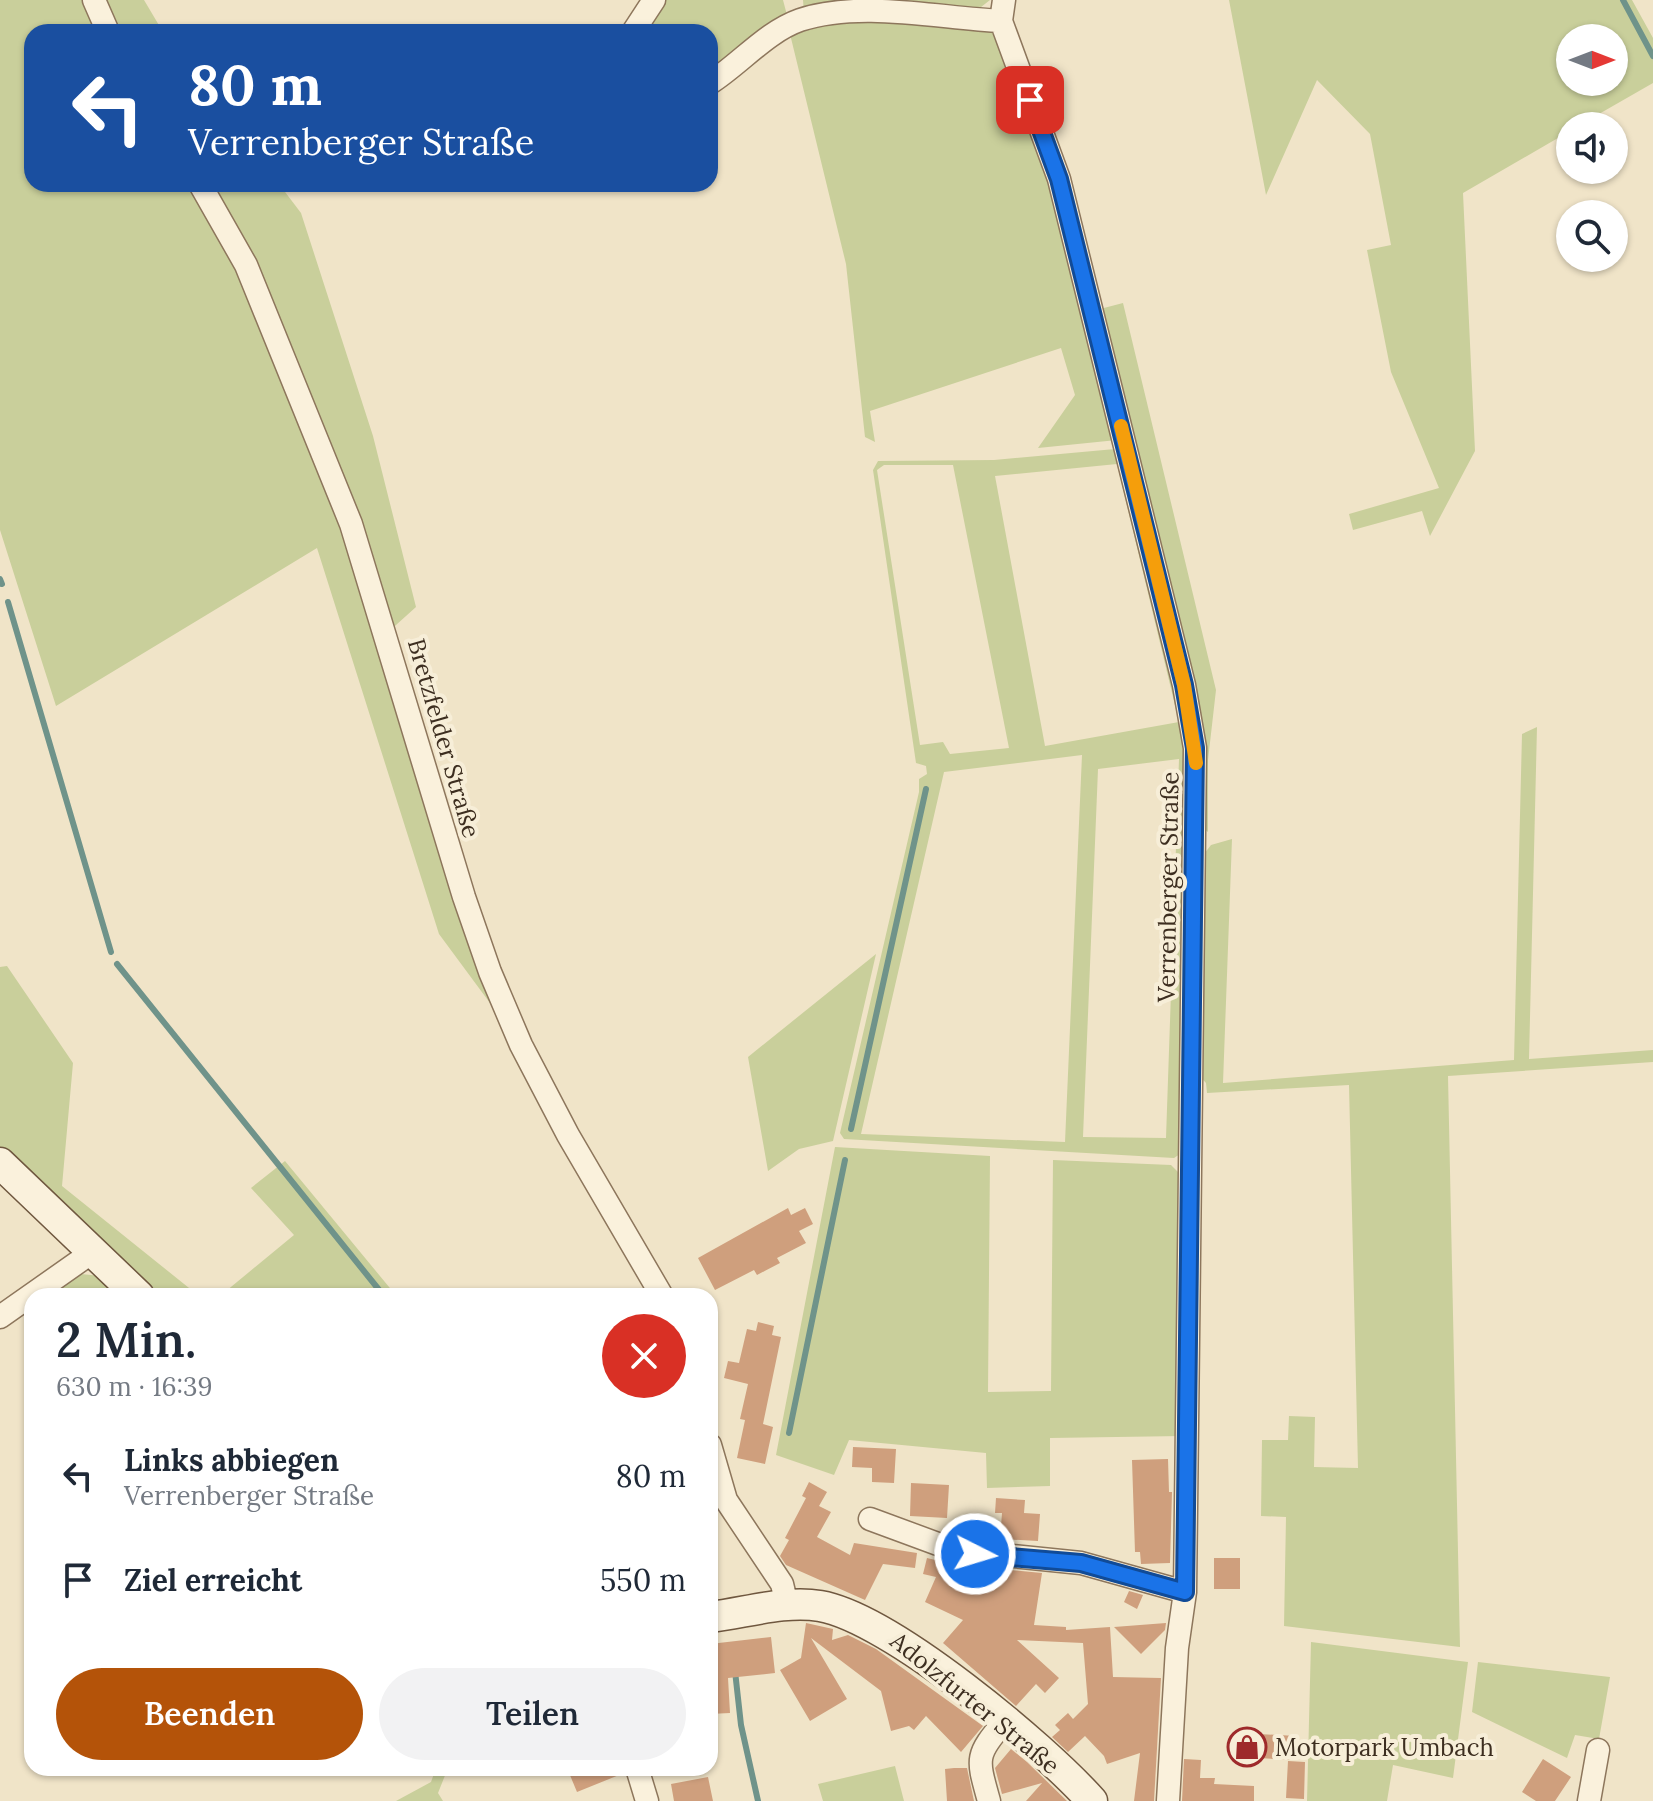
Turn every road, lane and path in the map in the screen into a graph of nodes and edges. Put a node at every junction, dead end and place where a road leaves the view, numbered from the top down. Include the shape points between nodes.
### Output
1 (94, 0) edge
2 (654, 0) edge
3 (1002, 10) edge
4 (104, 24) edge
5 (638, 24) edge
6 (718, 77) edge
7 (205, 192) edge
8 (0, 1163) edge
9 (91, 1253) junction
10 (41, 1288) edge
11 (130, 1288) edge
12 (657, 1288) edge
13 (24, 1300) edge
14 (0, 1317) edge
15 (718, 1472) edge
16 (870, 1519) dead end
17 (1185, 1592) junction
18 (787, 1605) junction
19 (718, 1616) edge
20 (1004, 1722) junction
21 (1598, 1750) dead end
22 (639, 1776) edge
23 (647, 1801) edge
24 (989, 1801) edge
25 (1092, 1801) edge
26 (1168, 1801) edge
27 (1589, 1801) edge

1 - 4 street
2 - 5 street
3 - 6 street via 843,10 799,20
3 - 17 street, Verrenberger Straße via 1059,179 1195,748
7 - 12 street, Bretzfelder Straße via 246,265 351,524 490,972 568,1135
8 - 9 main road
9 - 10 street
9 - 11 main road
13 - 14 street
15 - 18 street via 726,1500 782,1584
16 - 17 street via 954,1550 1081,1563
17 - 26 street, Verrenberger Straße
18 - 19 main road, Adolzfurter Straße
18 - 20 main road, Adolzfurter Straße via 817,1605 874,1624
20 - 24 street via 982,1748 980,1769
20 - 25 main road, Adolzfurter Straße
21 - 27 street
22 - 23 street

